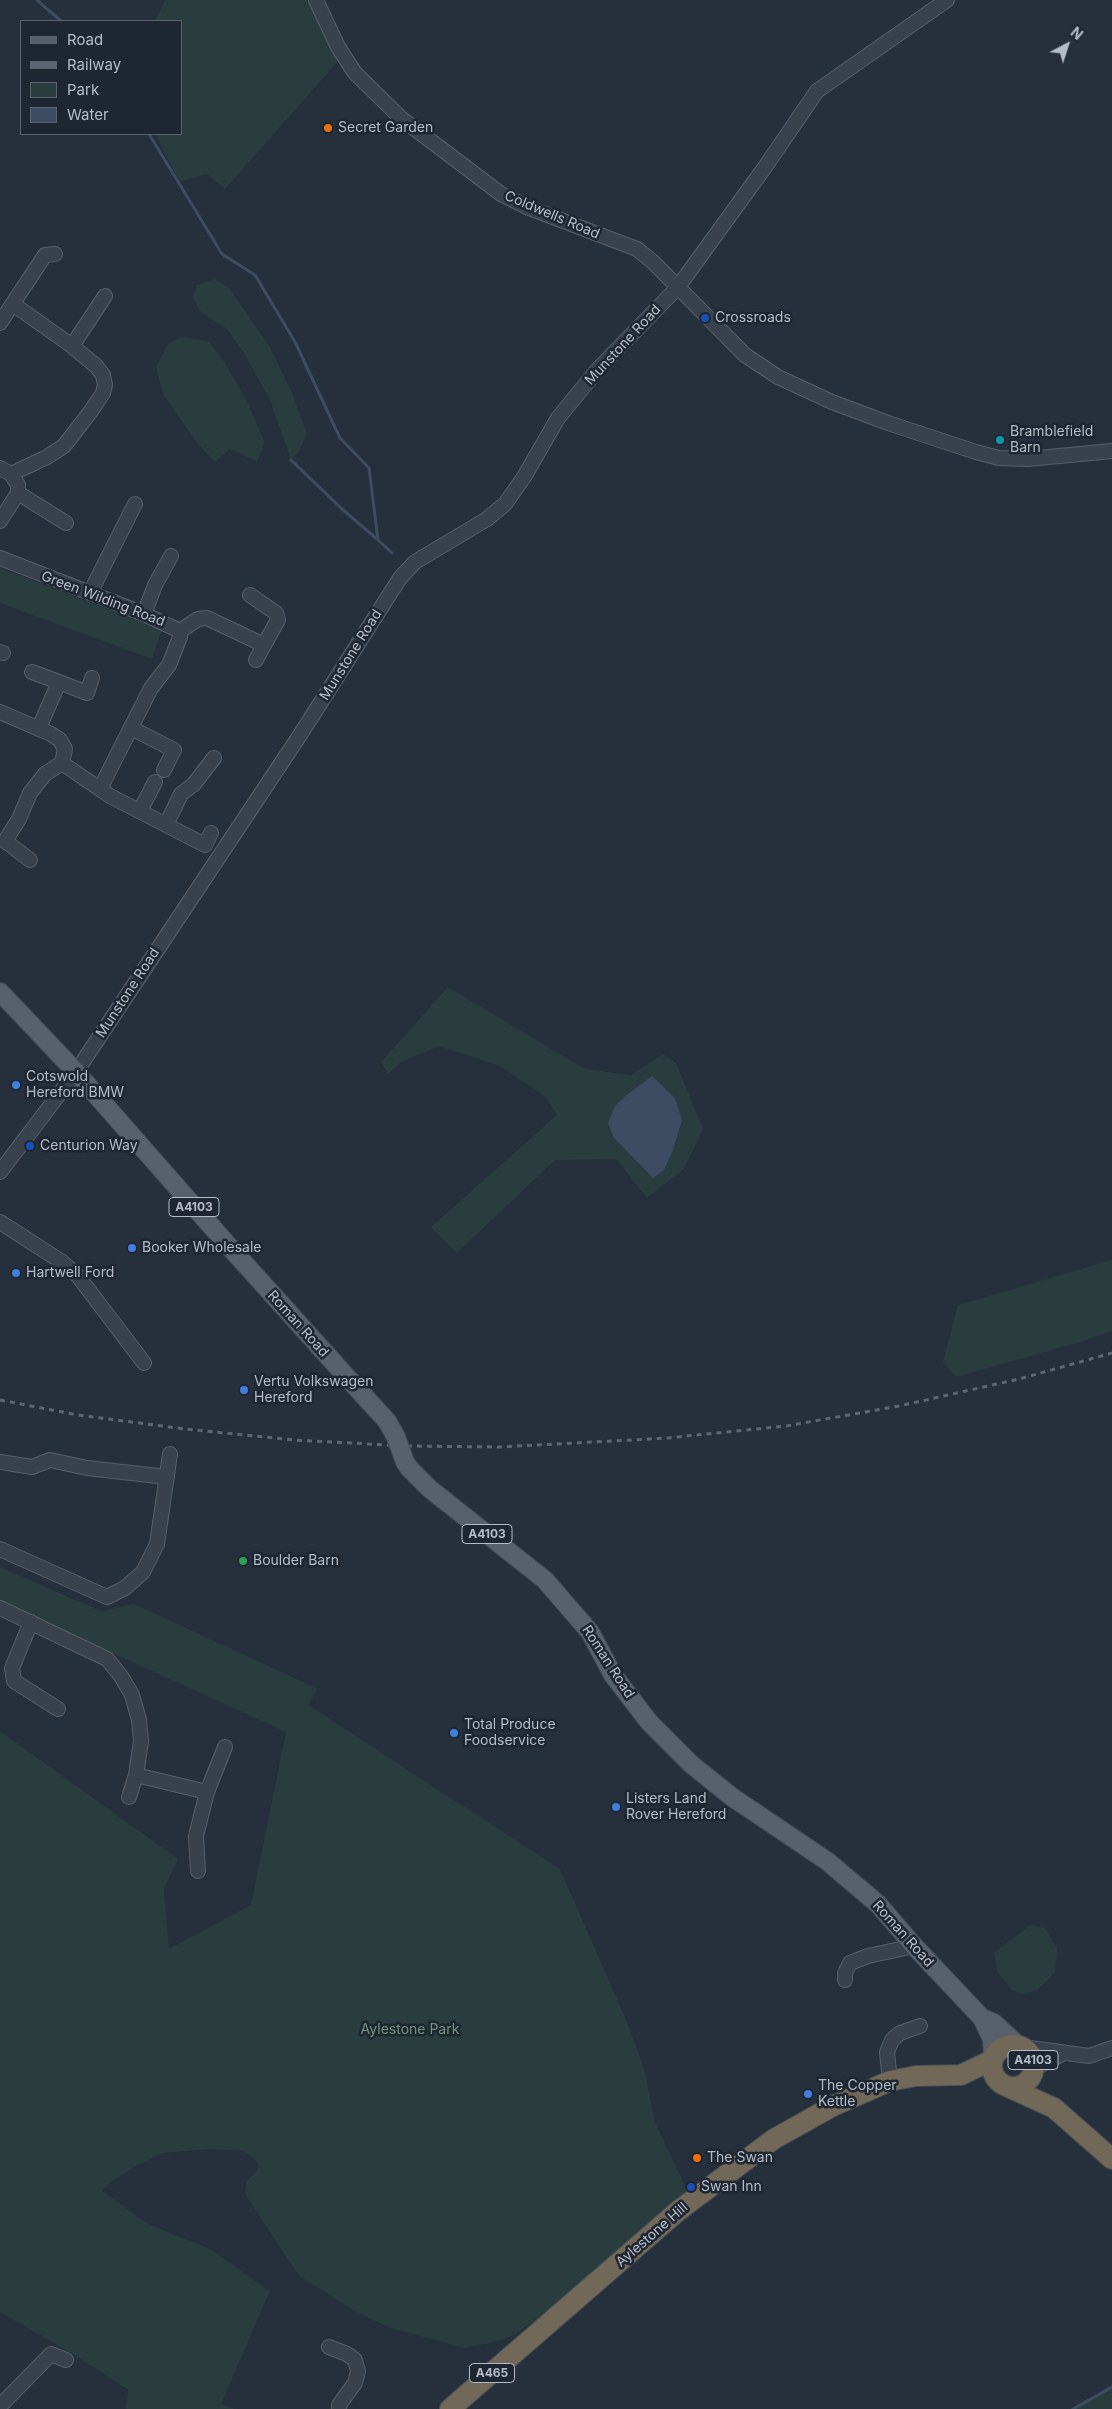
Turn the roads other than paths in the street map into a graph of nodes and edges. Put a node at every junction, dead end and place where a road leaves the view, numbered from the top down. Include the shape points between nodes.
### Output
1 (316, 0) edge
2 (947, 0) edge
3 (55, 254) dead end
4 (678, 287) junction
5 (105, 296) dead end
6 (12, 304) junction
7 (0, 323) edge
8 (72, 346) junction
9 (1112, 451) edge
10 (5, 471) edge
11 (18, 493) junction
12 (135, 504) dead end
13 (0, 521) edge
14 (66, 523) dead end
15 (171, 556) dead end
16 (0, 558) edge
17 (90, 594) junction
18 (250, 596) dead end
19 (144, 614) junction
20 (180, 631) junction
21 (264, 645) junction
22 (256, 660) dead end
23 (32, 672) dead end
24 (92, 678) dead end
25 (59, 682) junction
26 (0, 712) edge
27 (39, 728) junction
28 (131, 728) junction
29 (214, 758) dead end
30 (62, 763) junction
31 (164, 770) dead end
32 (155, 782) dead end
33 (106, 791) junction
34 (140, 811) junction
35 (166, 825) junction
36 (3, 839) edge
37 (206, 845) dead end
38 (30, 860) dead end
39 (0, 992) edge
40 (76, 1072) junction
41 (0, 1172) edge
42 (0, 1222) edge
43 (144, 1363) dead end
44 (170, 1454) dead end
45 (0, 1462) edge
46 (166, 1477) junction
47 (0, 1549) edge
48 (0, 1608) edge
49 (31, 1622) junction
50 (0, 1674) edge
51 (14, 1682) junction
52 (58, 1709) dead end
53 (225, 1747) dead end
54 (136, 1775) junction
55 (207, 1792) junction
56 (130, 1797) dead end
57 (198, 1871) dead end
58 (914, 1946) junction
59 (845, 1980) dead end
60 (982, 2018) junction
61 (920, 2026) dead end
62 (1021, 2046) junction
63 (1112, 2048) edge
64 (1062, 2054) junction
65 (993, 2059) junction
66 (1033, 2073) junction
67 (961, 2075) junction
68 (890, 2081) junction
69 (1006, 2086) junction
70 (1054, 2108) junction
71 (1112, 2158) edge
72 (329, 2347) dead end
73 (66, 2360) dead end
74 (0, 2406) edge
75 (339, 2409) edge
76 (450, 2409) edge

1 - 4 street, Coldwells Road via 338,47 355,73 402,119 502,194 637,249
2 - 4 street, Munstone Road via 817,91
3 - 6 street via 45,255
4 - 9 street, Coldwells Road via 745,356 778,377 832,402 999,458 1028,459
4 - 40 street, Munstone Road via 598,369 558,418 524,477 504,504 487,519 415,562 400,578 300,736
5 - 8 street
6 - 7 street
6 - 8 street
8 - 10 street via 103,374 103,394 64,446 47,458
10 - 11 street via 18,485
11 - 13 street
11 - 14 street
12 - 17 street
15 - 19 street
16 - 17 street, Green Wilding Road
17 - 19 street, Green Wilding Road
18 - 21 street via 276,613 278,620
19 - 20 street, Green Wilding Road
20 - 21 street via 198,619 207,618
20 - 28 street, Green Wilding Road via 169,665 151,688
21 - 22 street
23 - 25 street
24 - 25 street via 87,693
25 - 27 street
26 - 27 street
27 - 30 street via 60,740 65,749
28 - 31 street via 174,750
28 - 33 street, Green Wilding Road
29 - 35 street via 194,784 181,794
30 - 33 street via 87,782
30 - 36 street via 37,783
32 - 34 street
33 - 34 street
34 - 35 street
35 - 37 street
36 - 38 street
39 - 40 main road, Roman Road / A4103
40 - 41 street, Munstone Road
40 - 58 main road, Roman Road / A4103, bridge via 387,1421 409,1468 545,1580 590,1632 613,1676 649,1722 691,1764 732,1797 827,1861 878,1904
42 - 43 street via 78,1276
44 - 46 street
45 - 46 street via 32,1467 50,1460 87,1468
46 - 47 street via 157,1544 143,1572 125,1588 107,1597
48 - 49 street
49 - 51 street via 12,1668
49 - 54 street via 108,1658 121,1676 132,1695 139,1720 142,1741
50 - 51 street
51 - 52 street
53 - 55 street
54 - 55 street
54 - 56 street
55 - 57 street via 196,1836
58 - 59 street via 850,1963
58 - 60 main road, Roman Road / A4103
60 - 62 main road, Roman Road / A4103 via 994,2022
60 - 65 main road, Roman Road / A4103 via 992,2039
61 - 68 street via 900,2033 892,2040 887,2052
62 - 64 street
62 - 65 highway, A4103 via 1013,2044 1001,2048
62 - 66 highway, A4103 via 1032,2058
63 - 64 street via 1089,2056
64 - 66 street via 1042,2064
65 - 67 highway, Aylestone Hill / A465
65 - 69 highway, A4103 via 992,2072
66 - 69 highway, A4103 via 1025,2083
66 - 70 highway, A4103
67 - 68 highway, Aylestone Hill / A465 via 916,2076
67 - 69 highway, Aylestone Hill / A465 via 971,2081
68 - 76 highway, Aylestone Hill / A465 via 833,2106 774,2139 678,2211
69 - 70 highway, A4103
70 - 71 highway, A4103
72 - 75 street via 347,2354 354,2360 358,2371 355,2383
73 - 74 street via 51,2354

